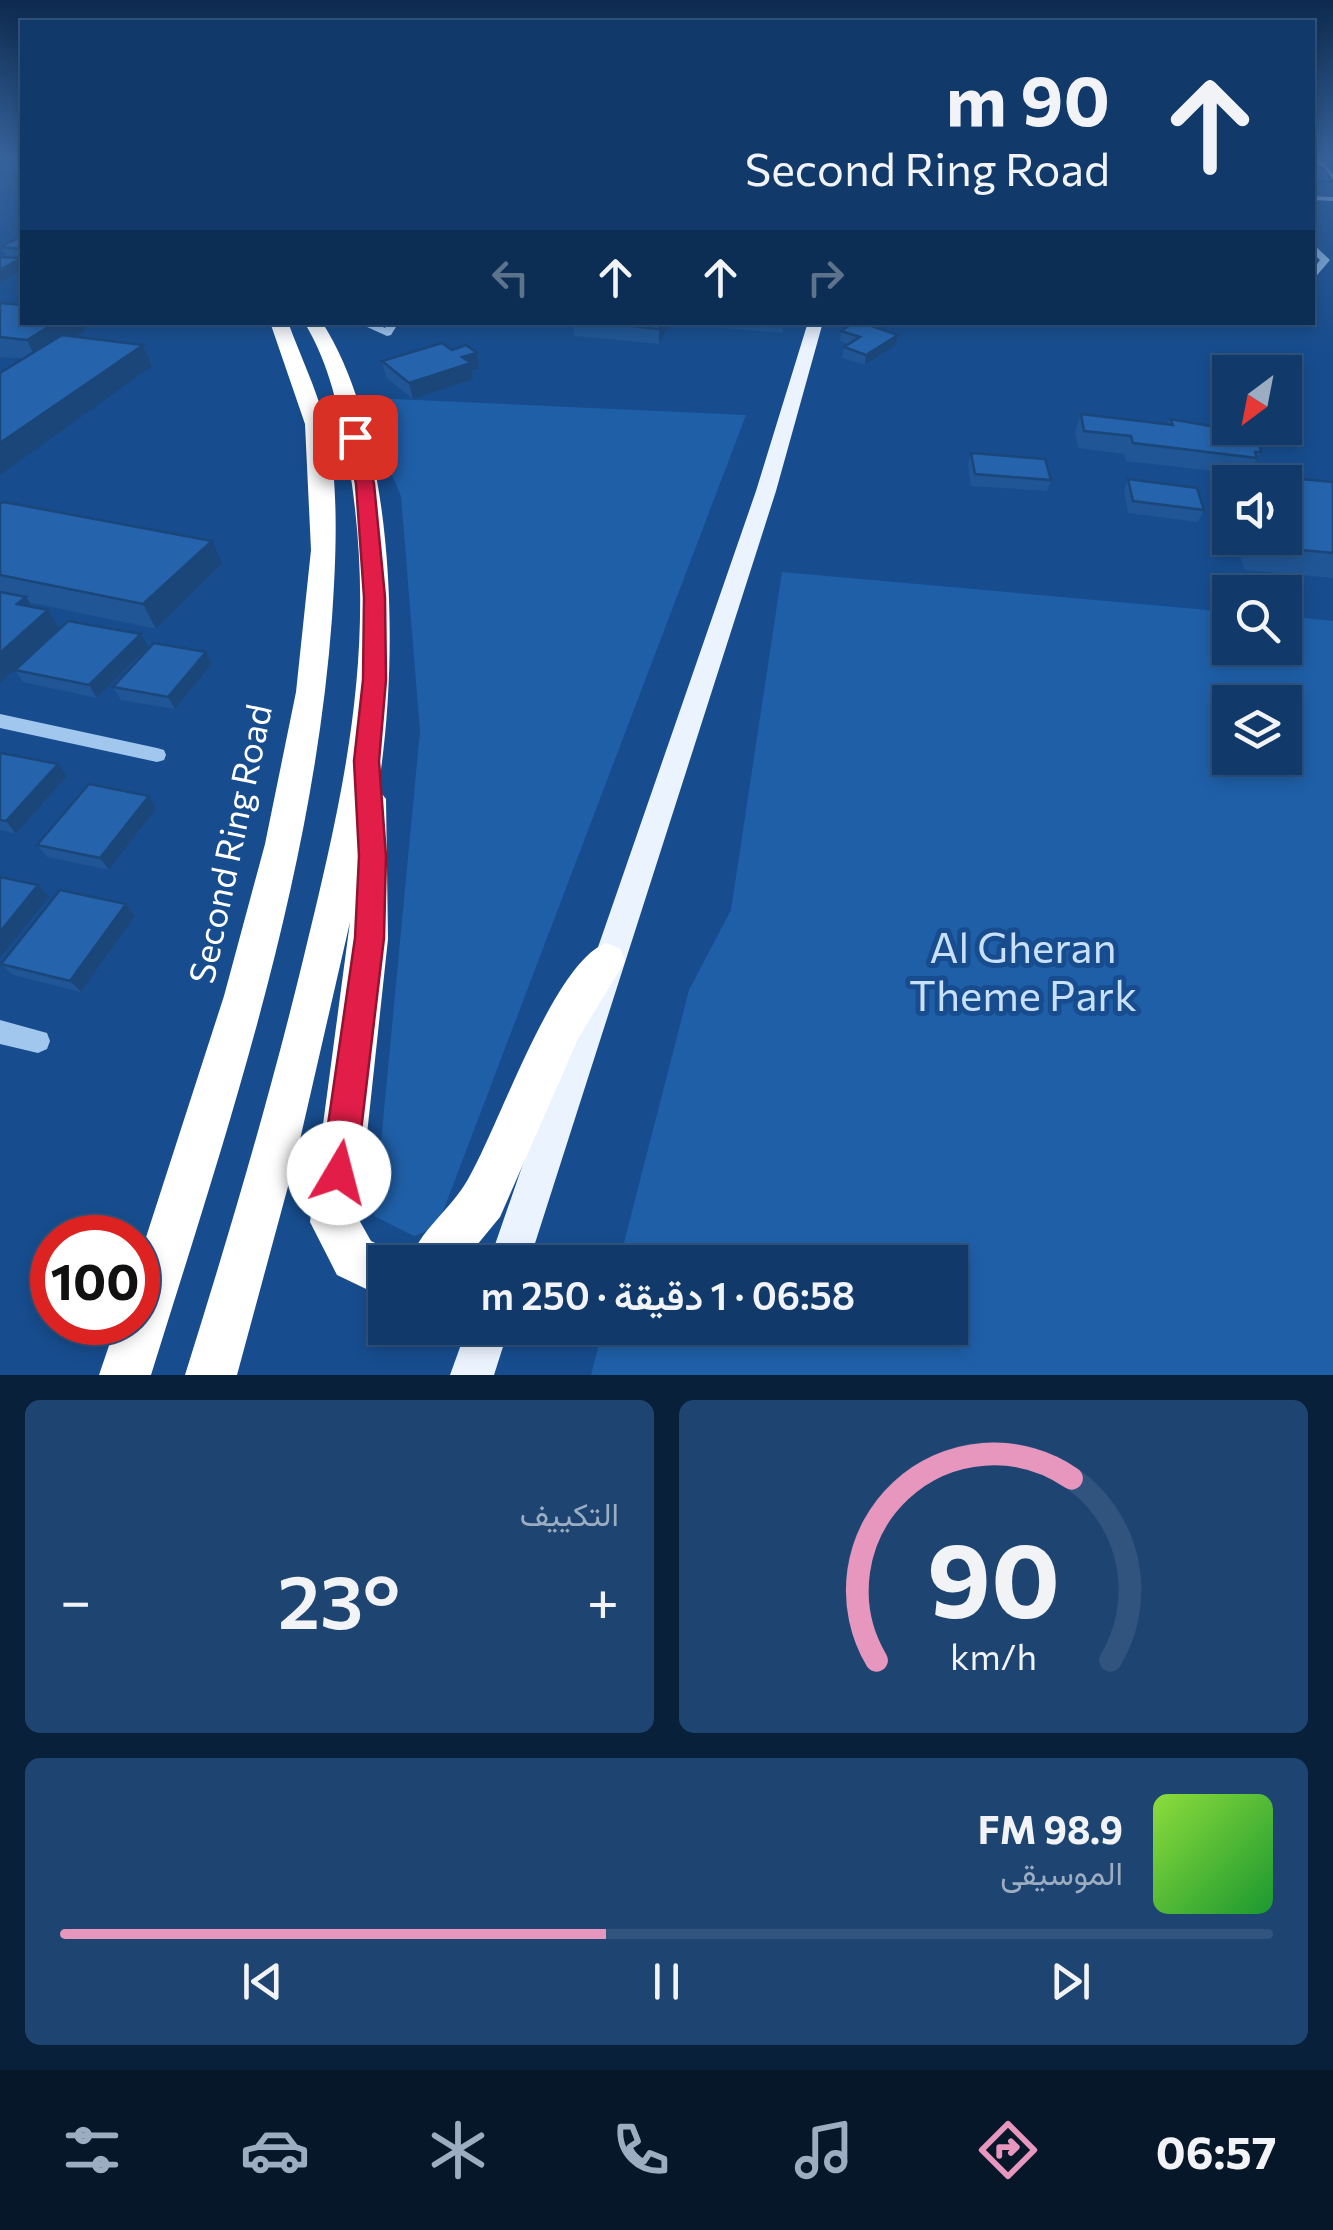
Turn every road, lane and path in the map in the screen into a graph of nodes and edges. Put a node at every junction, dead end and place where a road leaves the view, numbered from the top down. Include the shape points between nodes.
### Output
1 (1315, 250) edge
2 (1315, 274) edge
3 (280, 325) edge
4 (314, 325) edge
5 (368, 325) edge
6 (392, 325) edge
7 (815, 325) edge
8 (0, 721) edge
9 (157, 756) dead end
10 (366, 761) junction
11 (606, 961) junction
12 (0, 1032) edge
13 (38, 1041) dead end
14 (447, 1245) edge
15 (514, 1245) edge
16 (368, 1265) edge
17 (482, 1345) edge
18 (125, 1375) edge
19 (211, 1375) edge
20 (472, 1375) edge

1 - 2 street via 1324,260
3 - 18 highway, Second Ring Road via 309,399 325,505 320,616 298,778 235,1032
4 - 10 highway via 344,391 365,484 374,597
5 - 6 street via 387,334
7 - 11 main road via 766,491
8 - 9 street
10 - 16 highway via 369,938 334,1222 354,1258
10 - 19 highway via 302,1051
11 - 14 highway via 563,1025 483,1200
11 - 15 main road
12 - 13 street
17 - 20 main road

